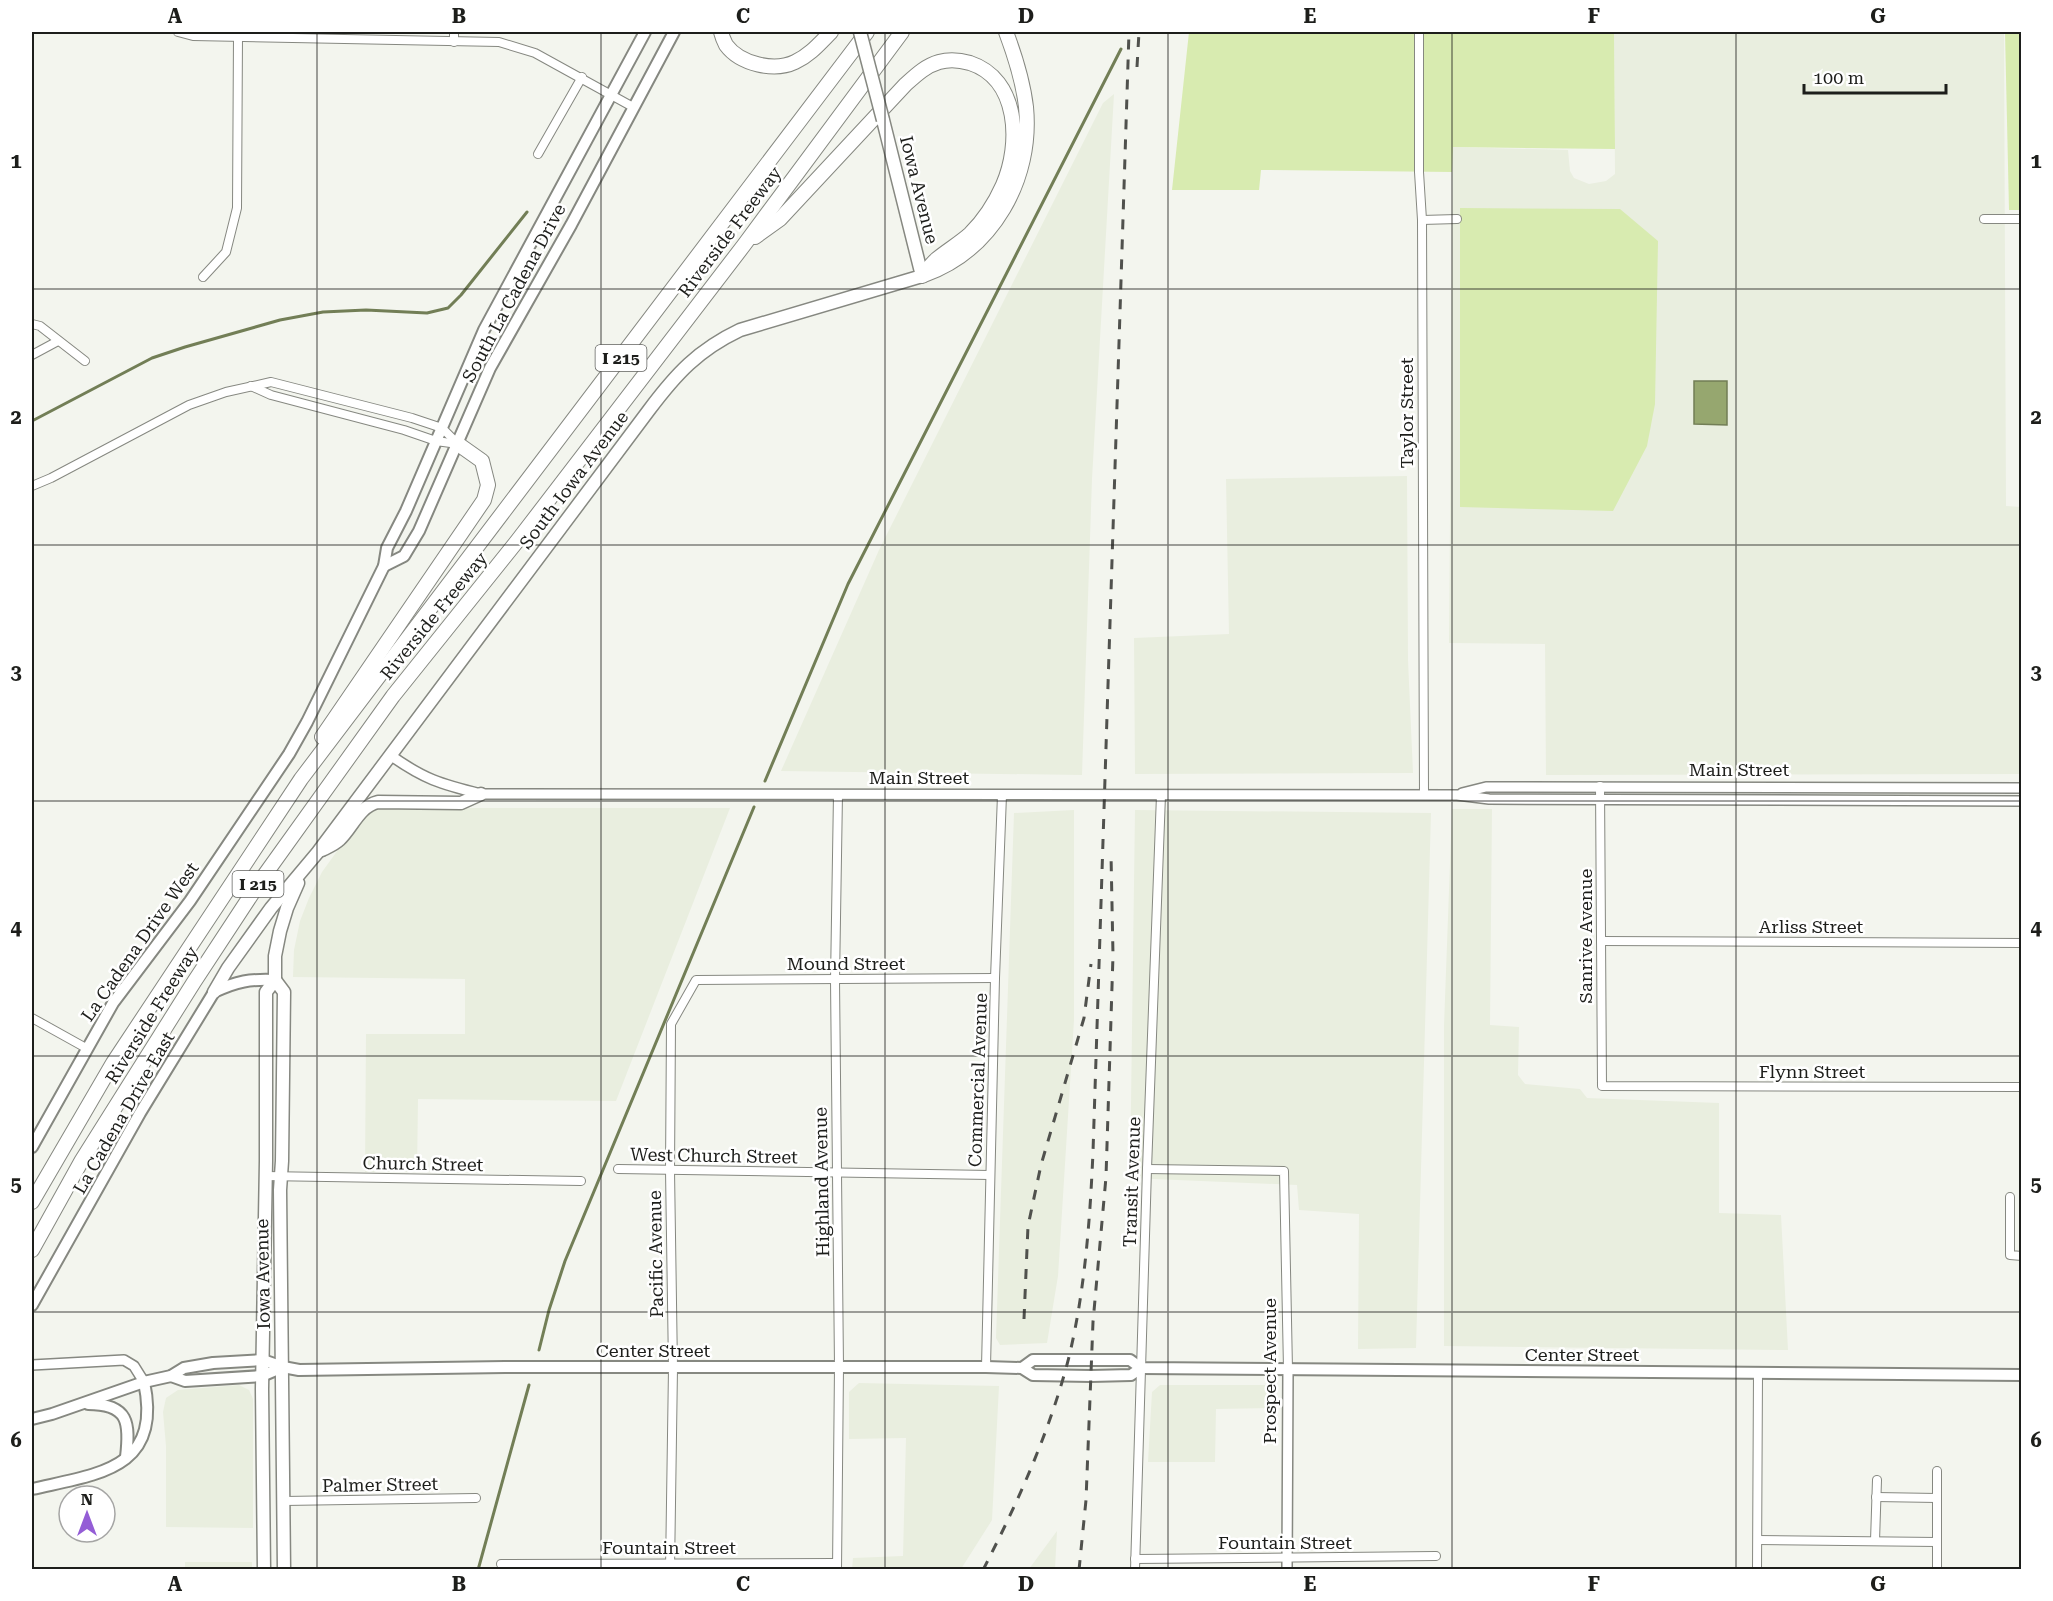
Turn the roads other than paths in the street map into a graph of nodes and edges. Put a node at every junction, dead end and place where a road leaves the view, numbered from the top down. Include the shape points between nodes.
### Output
1 (178, 32) edge
2 (454, 32) edge
3 (645, 32) edge
4 (674, 32) edge
5 (721, 32) edge
6 (831, 32) edge
7 (860, 32) edge
8 (867, 32) edge
9 (902, 32) edge
10 (1006, 32) edge
11 (1419, 32) edge
12 (238, 36) junction
13 (454, 42) junction
14 (582, 77) junction
15 (611, 96) junction
16 (633, 107) junction
17 (538, 154) dead end
18 (1457, 219) dead end
19 (1984, 219) dead end
20 (2022, 219) edge
21 (1422, 220) junction
22 (744, 245) junction
23 (922, 276) junction
24 (203, 277) dead end
25 (32, 324) edge
26 (58, 341) junction
27 (32, 356) edge
28 (85, 361) dead end
29 (249, 386) junction
30 (442, 428) junction
31 (436, 441) junction
32 (458, 444) junction
33 (32, 486) edge
34 (384, 566) junction
35 (390, 755) junction
36 (301, 779) junction
37 (1600, 786) junction
38 (2022, 788) edge
39 (265, 791) joint
40 (481, 794) junction
41 (838, 794) junction
42 (1002, 795) junction
43 (1161, 795) junction
44 (1424, 795) junction
45 (1457, 795) junction
46 (1600, 800) junction
47 (2022, 801) edge
48 (318, 852) junction
49 (303, 871) junction
50 (1601, 941) junction
51 (2022, 943) edge
52 (995, 978) junction
53 (274, 980) junction
54 (696, 980) joint
55 (835, 980) junction
56 (214, 992) junction
57 (32, 1018) edge
58 (86, 1048) junction
59 (1602, 1086) joint
60 (2022, 1088) edge
61 (32, 1147) edge
62 (618, 1169) dead end
63 (1147, 1169) junction
64 (670, 1170) junction
65 (837, 1173) junction
66 (990, 1175) junction
67 (265, 1176) junction
68 (281, 1178) junction
69 (581, 1181) dead end
70 (2010, 1197) dead end
71 (32, 1202) edge
72 (32, 1250) edge
73 (2022, 1256) edge
74 (32, 1305) edge
75 (263, 1360) junction
76 (32, 1365) edge
77 (283, 1367) junction
78 (839, 1367) junction
79 (986, 1367) junction
80 (673, 1368) junction
81 (1141, 1368) junction
82 (1288, 1369) junction
83 (1758, 1372) junction
84 (2022, 1375) edge
85 (171, 1376) junction
86 (262, 1376) junction
87 (144, 1382) junction
88 (80, 1404) junction
89 (32, 1419) edge
90 (126, 1457) junction
91 (1937, 1471) dead end
92 (1877, 1480) dead end
93 (32, 1489) edge
94 (1876, 1497) junction
95 (476, 1498) dead end
96 (1937, 1498) junction
97 (284, 1501) junction
98 (1758, 1540) junction
99 (1875, 1541) junction
100 (1937, 1542) junction
101 (1436, 1556) dead end
102 (1287, 1558) junction
103 (1136, 1559) junction
104 (501, 1564) dead end
105 (670, 1566) edge
106 (837, 1566) edge
107 (264, 1569) edge
108 (284, 1569) edge
109 (1135, 1569) edge
110 (1287, 1569) edge
111 (1757, 1569) edge
112 (1937, 1569) edge

1 - 12 street
2 - 13 street
3 - 15 main road, South La Cadena Drive
4 - 16 main road, South La Cadena Drive
5 - 6 highway via 726,45 744,59 782,66 816,48
7 - 23 main road, Iowa Avenue, bridge
8 - 36 highway, Riverside Freeway / I 215
9 - 22 highway, Riverside Freeway / I 215
10 - 23 highway via 1026,108 1026,142 1019,172 996,219 971,249 944,268
11 - 21 street, Taylor Street
12 - 13 street
12 - 24 street via 237,208 226,252
13 - 14 street via 499,42 535,53
14 - 15 street
14 - 17 street
15 - 16 street
15 - 30 main road, South La Cadena Drive via 484,330
16 - 32 main road, South La Cadena Drive via 509,333
18 - 21 street
19 - 20 street
21 - 44 street, Taylor Street
22 - 23 highway via 780,219 904,85 939,62 965,62 987,71 1004,89 1012,120 1011,156 1003,184 987,214
22 - 72 highway, Riverside Freeway / I 215 via 393,696 268,870 88,1150
23 - 35 main road, South Iowa Avenue via 740,330 698,354 661,394
25 - 26 street
26 - 27 street
26 - 28 street
29 - 30 street via 271,382
29 - 31 street
29 - 33 street via 189,405
30 - 31 main road, South La Cadena Drive
30 - 32 street
31 - 32 street
31 - 34 main road, South La Cadena Drive via 387,548
32 - 34 main road, South La Cadena Drive via 404,556
32 - 36 highway via 482,461 488,485 484,500 312,752
34 - 39 main road, South La Cadena Drive via 307,722
35 - 40 street, Main Street via 432,782
35 - 48 main road, South Iowa Avenue
36 - 71 highway, Riverside Freeway / I 215 via 113,1063
37 - 38 street, Main Street
37 - 45 street, Main Street via 1486,787
37 - 46 street, Sanrive Avenue
39 - 58 main road, La Cadena Drive West via 190,902 113,1003
40 - 41 street, Main Street
40 - 48 main road via 461,803 370,804 339,840
41 - 42 street, Main Street
41 - 55 street, Highland Avenue
42 - 43 street, Main Street
42 - 52 street, Commercial Avenue
43 - 44 street, Main Street
43 - 63 street, Transit Avenue
44 - 45 street, Main Street
45 - 46 street, Main Street
46 - 47 street, Main Street
46 - 50 street, Sanrive Avenue
48 - 49 main road, South Iowa Avenue
49 - 53 main road, Iowa Avenue via 280,931
49 - 56 main road via 271,908
50 - 51 street, Arliss Street
50 - 59 street, Sanrive Avenue
52 - 55 street, Mound Street
52 - 66 street, Commercial Avenue
53 - 56 main road via 234,982
53 - 67 main road, Iowa Avenue via 266,992
53 - 68 main road, Iowa Avenue via 284,992
54 - 55 street, Mound Street
54 - 64 street, Pacific Avenue via 671,1024
55 - 65 street, Highland Avenue
56 - 74 main road, La Cadena Drive East via 140,1113
57 - 58 street
58 - 61 main road, La Cadena Drive West
59 - 60 street, Flynn Street
62 - 64 street, West Church Street
63 - 81 street, Transit Avenue
63 - 82 street, Prospect Avenue via 1284,1171
64 - 65 street, West Church Street
64 - 80 street, Pacific Avenue
65 - 66 street, West Church Street
65 - 78 street, Highland Avenue
66 - 79 street, Commercial Avenue
67 - 68 street, Church Street
67 - 75 main road, Iowa Avenue
68 - 69 street, Church Street
68 - 77 main road, Iowa Avenue
70 - 73 street via 2010,1256
75 - 77 main road, Center Street
75 - 85 main road, Center Street via 184,1368
75 - 86 main road, Iowa Avenue
76 - 87 street via 124,1360 134,1366
77 - 80 main road, Center Street
77 - 86 main road, Center Street
77 - 97 main road, Iowa Avenue
78 - 79 main road, Center Street
78 - 80 main road, Center Street
78 - 106 street, Highland Avenue
79 - 81 main road, Center Street via 1022,1368 1033,1360 1130,1360
80 - 105 street, Pacific Avenue
81 - 82 main road, Center Street
81 - 103 street, Transit Avenue
82 - 83 main road, Center Street
82 - 102 street, Prospect Avenue
83 - 84 main road, Center Street
83 - 98 street
85 - 86 main road, Center Street via 185,1381
85 - 87 main road, Center Street
86 - 107 main road, Iowa Avenue
87 - 88 main road, Center Street
87 - 90 main road via 148,1423 143,1439
88 - 89 main road, Center Street
88 - 90 main road via 110,1407 124,1417 129,1433
90 - 93 main road via 104,1471
91 - 96 street
92 - 94 street
94 - 96 street
94 - 99 street
95 - 97 street, Palmer Street
96 - 100 street
97 - 108 main road, Iowa Avenue
98 - 99 street
98 - 111 street
99 - 100 street
100 - 112 street
101 - 102 street, Fountain Street
102 - 103 street, Fountain Street
102 - 110 street, Prospect Avenue
103 - 109 street, Transit Avenue
104 - 105 street, Fountain Street
105 - 106 street, Fountain Street

